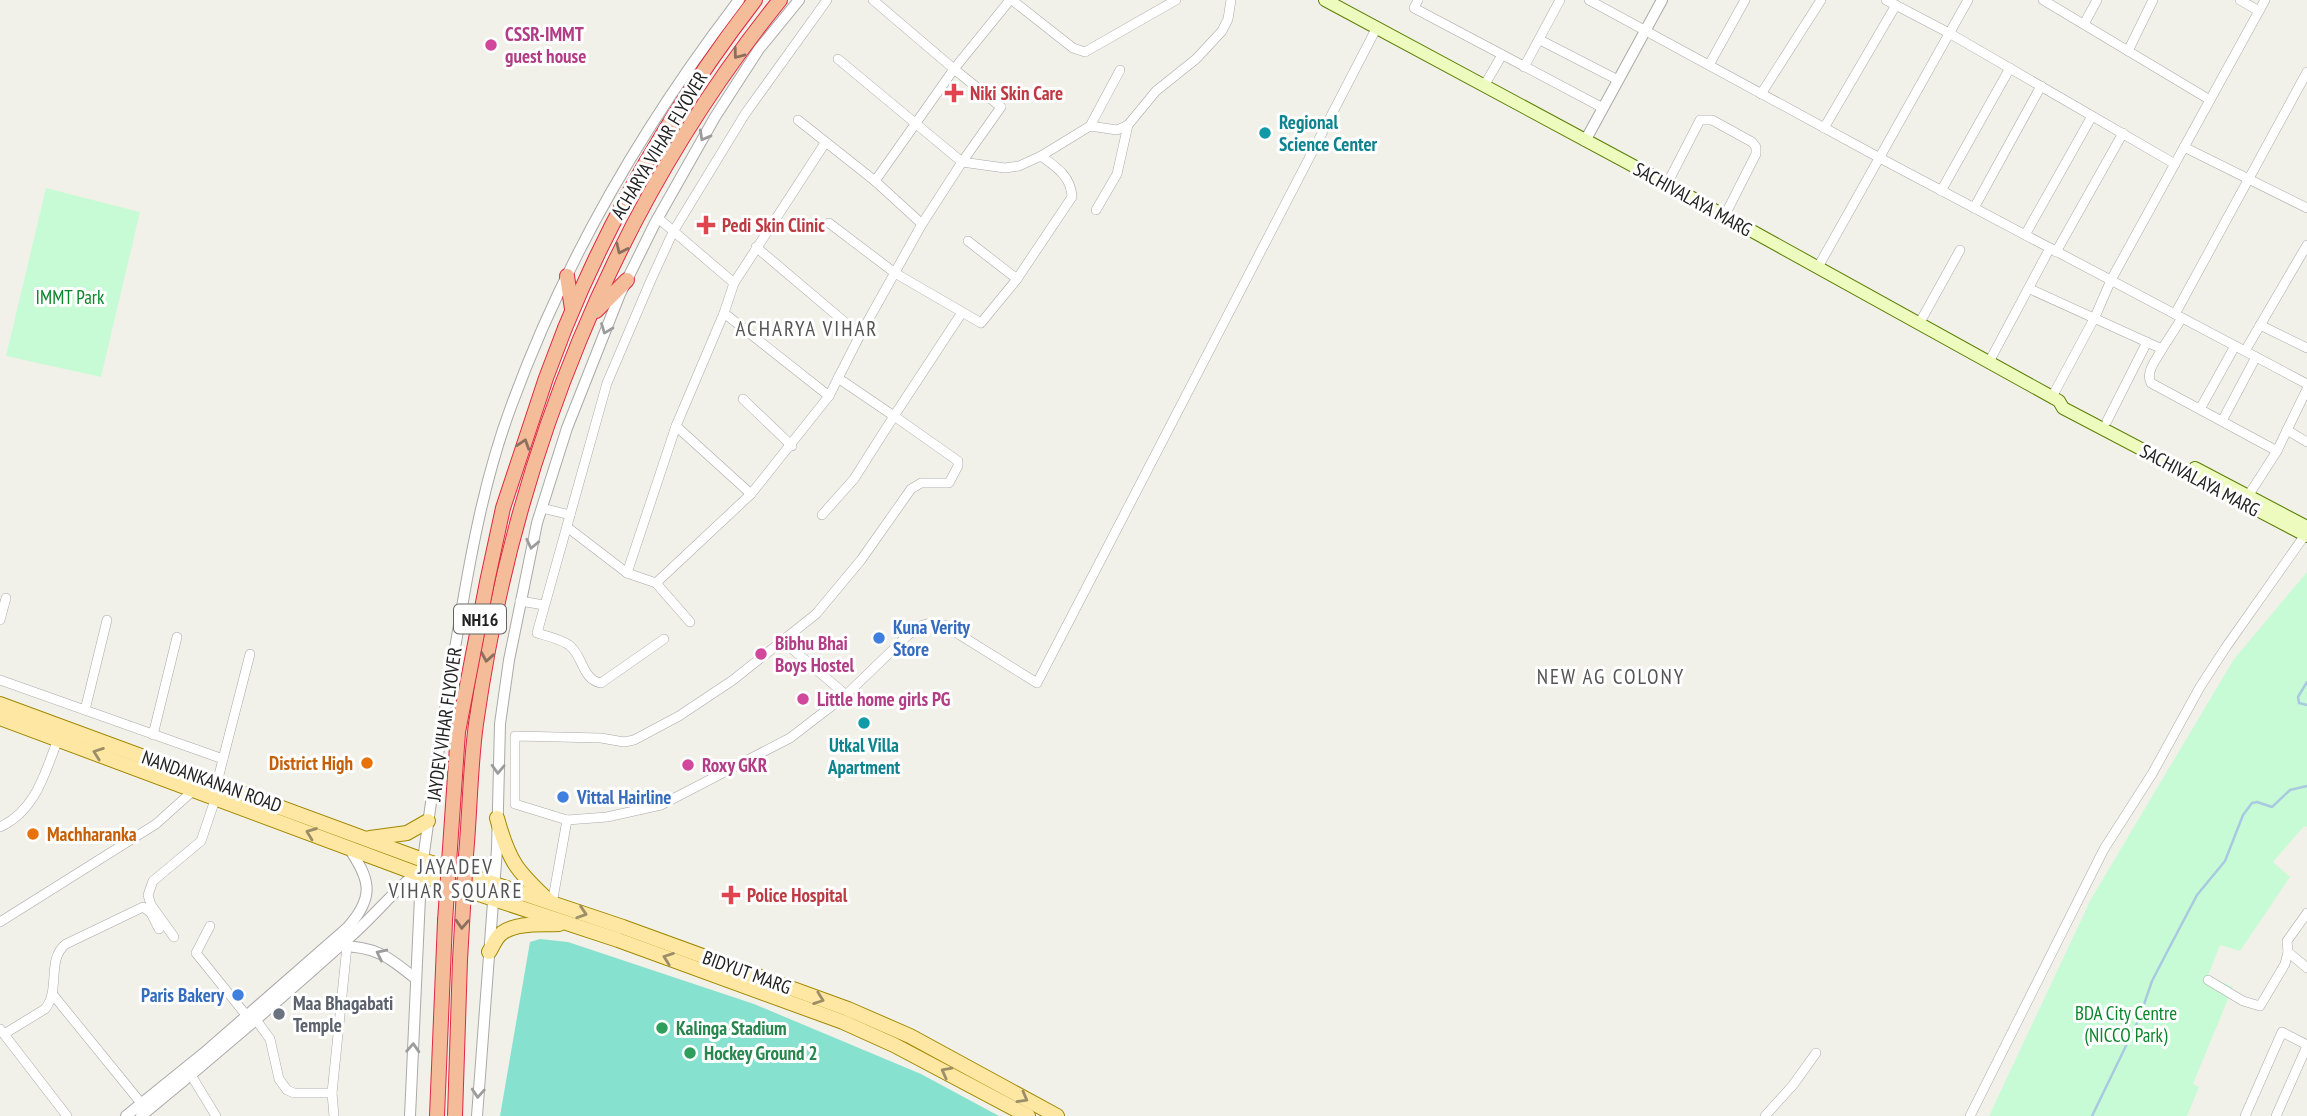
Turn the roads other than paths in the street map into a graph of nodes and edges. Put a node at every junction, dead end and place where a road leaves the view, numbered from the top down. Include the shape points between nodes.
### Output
1 (739, 0) edge
2 (755, 0) edge
3 (780, 0) edge
4 (799, 0) edge
5 (827, 0) edge
6 (1011, 0) edge
7 (1176, 0) edge
8 (1231, 0) edge
9 (1418, 0) edge
10 (1560, 0) edge
11 (1589, 0) edge
12 (1662, 0) edge
13 (1745, 0) edge
14 (1821, 0) edge
15 (1886, 0) edge
16 (1968, 0) edge
17 (2045, 0) edge
18 (2097, 0) edge
19 (2153, 0) edge
20 (2240, 0) edge
21 (2265, 0) edge
22 (1330, 1) edge
23 (879, 2) edge
24 (1896, 5) junction
25 (2259, 11) junction
26 (2084, 24) junction
27 (1376, 29) junction
28 (1645, 30) junction
29 (1949, 33) junction
30 (1540, 40) junction
31 (2128, 51) junction
32 (1502, 55) junction
33 (838, 60) dead end
34 (1709, 65) junction
35 (1524, 66) junction
36 (2010, 68) junction
37 (954, 69) junction
38 (1119, 71) dead end
39 (2307, 72) edge
40 (1618, 80) junction
41 (1484, 86) junction
42 (2041, 86) junction
43 (1761, 94) junction
44 (2210, 100) junction
45 (1603, 108) junction
46 (2092, 116) junction
47 (798, 120) dead end
48 (916, 122) junction
49 (1128, 125) junction
50 (1090, 126) junction
51 (1824, 128) junction
52 (2123, 133) junction
53 (1585, 141) junction
54 (825, 143) junction
55 (2184, 148) junction
56 (1041, 156) junction
57 (1878, 157) junction
58 (962, 162) junction
59 (2175, 164) junction
60 (2249, 178) junction
61 (875, 181) junction
62 (1667, 184) junction
63 (1941, 191) junction
64 (2306, 205) edge
65 (1975, 208) junction
66 (1096, 210) dead end
67 (1724, 216) junction
68 (657, 218) junction
69 (829, 223) dead end
70 (922, 224) junction
71 (673, 232) junction
72 (2025, 235) junction
73 (968, 241) dead end
74 (2307, 245) edge
75 (756, 247) junction
76 (1959, 250) dead end
77 (2053, 250) junction
78 (1818, 267) junction
79 (895, 273) junction
80 (567, 276) junction
81 (627, 279) junction
82 (1017, 279) junction
83 (2111, 280) junction
84 (734, 283) junction
85 (2029, 289) junction
86 (572, 310) junction
87 (723, 313) junction
88 (961, 314) junction
89 (2178, 316) junction
90 (2095, 317) junction
91 (1919, 324) junction
92 (2260, 325) junction
93 (585, 327) junction
94 (860, 335) junction
95 (2147, 342) junction
96 (2235, 346) junction
97 (2307, 348) edge
98 (2162, 349) junction
99 (2245, 351) junction
100 (2256, 357) junction
101 (1989, 362) junction
102 (838, 378) junction
103 (2307, 384) edge
104 (2307, 389) edge
105 (829, 396) junction
106 (743, 399) dead end
107 (2056, 399) junction
108 (2200, 410) junction
109 (894, 416) junction
110 (2107, 421) junction
111 (2221, 421) junction
112 (676, 426) junction
113 (2287, 430) junction
114 (2307, 442) edge
115 (792, 446) junction
116 (2277, 451) junction
117 (751, 494) junction
118 (2248, 496) junction
119 (542, 508) junction
120 (570, 515) junction
121 (822, 515) dead end
122 (566, 527) junction
123 (2307, 533) edge
124 (627, 573) junction
125 (656, 583) junction
126 (6, 598) dead end
127 (520, 601) junction
128 (544, 605) junction
129 (0, 620) edge
130 (107, 620) dead end
131 (690, 622) dead end
132 (177, 637) dead end
133 (664, 639) dead end
134 (783, 641) junction
135 (250, 654) dead end
136 (0, 680) edge
137 (846, 695) junction
138 (0, 704) edge
139 (85, 710) junction
140 (0, 718) edge
141 (153, 735) junction
142 (58, 738) junction
143 (223, 759) junction
144 (195, 789) junction
145 (216, 790) junction
146 (497, 818) junction
147 (567, 820) junction
148 (428, 821) junction
149 (0, 827) edge
150 (365, 839) junction
151 (347, 845) junction
152 (420, 869) junction
153 (493, 892) junction
154 (552, 904) junction
155 (2307, 913) edge
156 (0, 922) edge
157 (568, 923) junction
158 (210, 926) dead end
159 (159, 929) dead end
160 (174, 937) dead end
161 (343, 946) junction
162 (489, 952) junction
163 (2288, 952) junction
164 (2307, 968) edge
165 (416, 979) junction
166 (2208, 980) dead end
167 (54, 996) junction
168 (251, 1017) junction
169 (2, 1031) edge
170 (2307, 1046) edge
171 (1816, 1053) dead end
172 (191, 1075) junction
173 (332, 1093) junction
174 (141, 1103) junction
175 (67, 1116) edge
176 (126, 1116) edge
177 (141, 1116) edge
178 (216, 1116) edge
179 (334, 1116) edge
180 (410, 1116) edge
181 (437, 1116) edge
182 (455, 1116) edge
183 (477, 1116) edge
184 (1028, 1116) edge
185 (1057, 1116) edge
186 (1765, 1116) edge
187 (1970, 1116) edge
188 (2245, 1116) edge
189 (2276, 1116) edge

1 - 80 street via 637,145
2 - 86 highway, ACHARYA VIHAR FLYOVER / NH16 via 661,138
3 -> 93 highway, ACHARYA VIHAR FLYOVER / NH16 via 676,147 640,210
4 -> 68 street via 759,49
5 - 71 street via 745,114
6 - 7 street via 1073,48 1085,52
6 - 37 street
8 - 49 street via 1222,31 1156,91
9 - 32 street via 1414,8
10 - 30 street
11 - 28 street
12 - 28 street
13 - 34 street
14 - 43 street
15 - 24 street
16 - 29 street
17 - 26 street
18 - 26 street
19 - 31 street
20 - 25 street
21 - 25 street
22 - 27 main road, SACHIVALAYA MARG
23 - 37 street
24 - 29 street
24 - 51 street
25 - 44 street
26 - 31 street
27 - 41 main road, SACHIVALAYA MARG
27 - 137 street via 1037,682 944,625 930,623 908,635
28 - 34 street
28 - 40 street
29 - 36 street
29 - 57 street
30 - 35 street
30 - 40 street
31 - 44 street
32 - 35 street
32 - 41 street
33 - 48 street
34 - 43 street
35 - 45 street
36 - 42 street
36 - 63 street
37 - 48 street
37 - 58 street via 1001,107
38 - 50 street
39 - 60 street
40 - 45 street
41 - 53 main road, SACHIVALAYA MARG
42 - 46 street
42 - 65 street
43 - 51 street
44 - 55 street
45 - 53 street
46 - 52 street
46 - 72 street
47 - 54 street
48 - 58 street
48 - 61 street
49 - 50 street via 1117,130
49 - 66 street via 1117,174
50 - 56 street
51 - 57 street
52 - 59 street
52 - 77 street
53 - 62 main road, SACHIVALAYA MARG
54 - 61 street
54 - 75 street
55 - 59 street
55 - 60 street
56 - 58 street via 1005,168
56 - 82 street via 1069,181 1072,197
57 - 63 street
57 - 78 street
58 - 70 street
59 - 83 street
60 - 64 street
60 - 89 street
61 - 70 street
62 - 67 main road, SACHIVALAYA MARG
62 - 67 street via 1700,120 1712,120 1752,142 1756,154
63 - 65 street
65 - 72 street
67 - 78 main road, SACHIVALAYA MARG
68 - 71 street
68 - 81 street
69 - 79 street
70 - 79 street
71 - 84 street
71 - 120 street via 607,383
72 - 77 street
73 - 82 street
74 - 92 street
75 - 84 street
75 - 94 street
76 - 91 street
77 - 83 street
77 - 85 street
78 - 91 main road, SACHIVALAYA MARG
79 - 88 street
79 - 94 street
80 - 86 highway
80 - 148 street via 511,405 474,537
81 - 93 highway
81 -> 119 street via 567,428
82 - 88 street via 981,323
83 - 89 street
83 - 90 street
84 - 87 street
85 - 90 street
85 - 101 street
181 -> 86 highway, JAYDEV VIHAR FLYOVER / NH16, bridge via 458,732 503,508
87 - 105 street
87 - 112 street
88 - 109 street
89 - 96 street
89 - 98 street
90 - 95 street
90 - 107 street
91 - 101 main road, SACHIVALAYA MARG
92 - 97 street
92 - 99 street
93 -> 182 highway, JAYDEV VIHAR FLYOVER / NH16, bridge via 520,512 476,725
94 - 102 street
95 - 98 street
95 - 110 street
96 - 99 street
96 - 108 street
98 - 108 street via 2149,373 2151,383
99 - 100 street
100 - 103 street
100 - 111 street
101 - 107 main road, SACHIVALAYA MARG
102 - 105 street
102 - 109 street
104 - 113 street
105 - 115 street
106 - 115 street
107 - 110 main road, SACHIVALAYA MARG via 2067,399
107 - 123 main road, SACHIVALAYA MARG via 2063,408
108 - 111 street
109 - 121 street via 853,479
109 - 134 street via 955,457 958,466 952,480 945,485 921,483 911,489 839,589
110 - 118 main road, SACHIVALAYA MARG
111 - 116 street
112 - 117 street
112 - 124 street
113 - 114 street
113 - 116 street
115 - 117 street
116 - 118 street
117 - 125 street
118 - 123 main road, SACHIVALAYA MARG
119 - 120 street
119 -> 127 street
120 - 122 street
122 - 124 street
122 - 128 street
123 - 187 street via 2200,687 2104,849
124 - 125 street
125 - 131 street
126 - 129 street
127 - 128 street
127 -> 146 street via 500,724
128 - 133 street via 537,633 568,644 595,682 607,680
130 - 139 street
132 - 141 street
134 - 137 street
134 - 147 street via 679,716 634,740 515,736 516,804
135 - 143 street
136 - 139 street
137 - 147 street via 790,738 662,805
138 - 145 main road, NANDANKANAN ROAD
139 - 141 street
140 - 142 main road, NANDANKANAN ROAD
141 - 143 street
144 -> 142 main road, NANDANKANAN ROAD
142 - 149 street via 34,799
143 - 145 street
144 - 145 main road, NANDANKANAN ROAD
144 - 156 street via 156,824
145 - 150 main road, NANDANKANAN ROAD
151 -> 145 main road, NANDANKANAN ROAD
145 - 160 street via 201,841 153,881 148,895
146 - 153 street
146 - 154 main road via 517,870
147 - 154 street
148 - 150 main road via 407,833
148 - 152 street
150 - 152 main road, NANDANKANAN ROAD
151 - 152 main road, NANDANKANAN ROAD
151 - 168 street via 367,882 361,912
152 - 153 main road, BIDYUT MARG
152 - 161 street
152 - 165 street
153 - 154 main road, BIDYUT MARG
153 - 157 main road, BIDYUT MARG
153 - 162 street
154 -> 185 main road, BIDYUT MARG via 859,1014 910,1036
155 - 163 street via 2287,942
157 - 162 main road via 506,931
184 -> 157 main road, BIDYUT MARG via 874,1035
158 - 168 street via 196,953
159 - 167 street via 143,908 66,944 56,958
165 -> 161 street via 380,952
161 - 168 street
161 - 173 street
162 -> 183 street
163 - 164 street
163 - 166 street via 2260,1006
180 -> 165 street
167 - 169 street via 45,1009
167 - 174 street
168 - 172 street
168 - 173 street via 270,1039 279,1079 287,1090
168 - 174 street
169 - 175 street
170 - 188 street via 2282,1032
170 - 189 street
171 - 186 street
172 - 177 street
172 - 178 street
173 - 179 street
174 - 176 street

